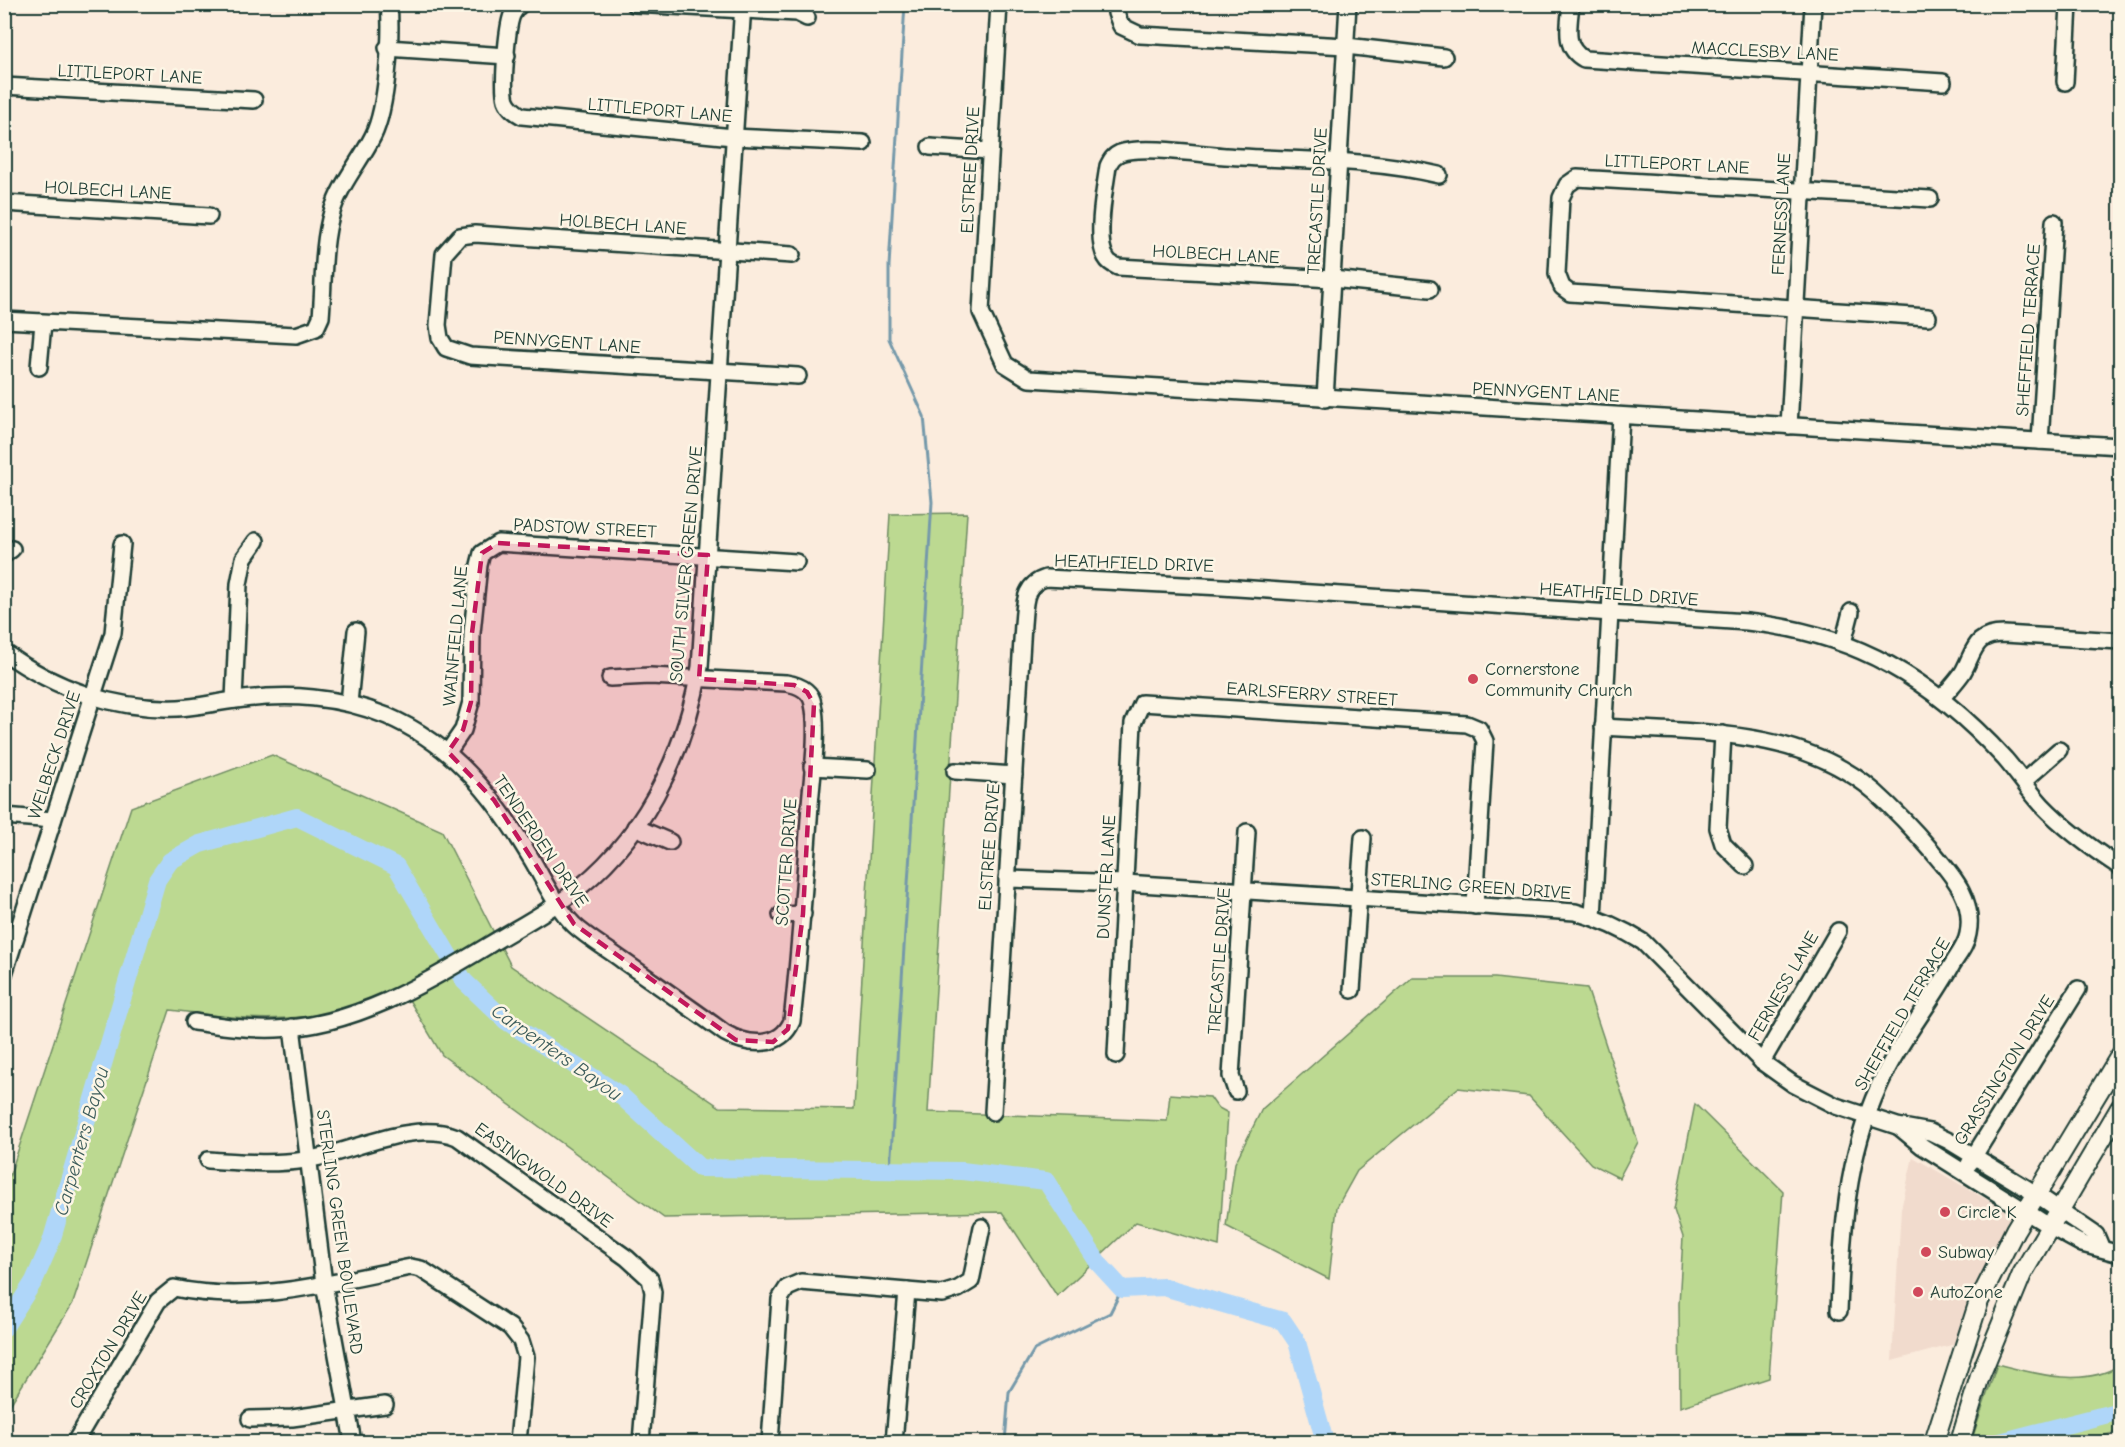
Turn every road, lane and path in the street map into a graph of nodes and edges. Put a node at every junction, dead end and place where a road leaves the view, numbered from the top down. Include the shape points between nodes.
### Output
1 (389, 4) edge
2 (521, 4) edge
3 (634, 4) edge
4 (999, 4) edge
5 (1117, 4) edge
6 (1348, 4) edge
7 (1571, 4) edge
8 (1813, 4) edge
9 (2069, 4) edge
10 (743, 7) edge
11 (807, 18) dead end
12 (1346, 46) junction
13 (387, 48) junction
14 (507, 56) junction
15 (1444, 57) dead end
16 (1809, 72) junction
17 (1943, 82) dead end
18 (2065, 82) dead end
19 (4, 86) edge
20 (254, 100) dead end
21 (733, 137) junction
22 (863, 143) dead end
23 (930, 147) dead end
24 (990, 150) junction
25 (1339, 162) junction
26 (1439, 175) dead end
27 (1802, 190) junction
28 (1930, 199) dead end
29 (4, 203) edge
30 (208, 216) dead end
31 (2054, 222) dead end
32 (453, 242) joint
33 (727, 250) junction
34 (792, 255) dead end
35 (1332, 279) junction
36 (1430, 290) dead end
37 (1795, 307) junction
38 (1928, 317) dead end
39 (4, 320) edge
40 (43, 323) junction
41 (990, 337) joint
42 (39, 367) dead end
43 (719, 372) junction
44 (798, 376) dead end
45 (1325, 399) junction
46 (1621, 416) junction
47 (1789, 426) junction
48 (2040, 441) junction
49 (2121, 446) edge
50 (256, 541) dead end
51 (122, 544) dead end
52 (482, 553) joint
53 (708, 555) junction
54 (796, 562) dead end
55 (1031, 585) joint
56 (1851, 612) dead end
57 (1609, 613) junction
58 (356, 631) dead end
59 (2121, 641) edge
60 (1844, 642) junction
61 (4, 652) edge
62 (610, 678) dead end
63 (698, 679) junction
64 (92, 697) junction
65 (1942, 698) junction
66 (234, 700) junction
67 (1142, 703) joint
68 (349, 704) junction
69 (1603, 727) junction
70 (1723, 734) junction
71 (2059, 750) dead end
72 (448, 752) junction
73 (812, 767) junction
74 (868, 770) dead end
75 (956, 771) dead end
76 (1014, 775) junction
77 (2024, 781) junction
78 (4, 816) edge
79 (53, 820) junction
80 (635, 826) junction
81 (1247, 832) dead end
82 (1363, 838) dead end
83 (670, 842) dead end
84 (1745, 866) dead end
85 (2121, 867) edge
86 (1007, 879) junction
87 (1125, 883) junction
88 (1242, 892) junction
89 (1359, 898) junction
90 (558, 903) junction
91 (1475, 906) junction
92 (803, 914) junction
93 (781, 915) dead end
94 (1593, 917) junction
95 (1838, 931) dead end
96 (8, 954) edge
97 (4, 974) edge
98 (2078, 989) dead end
99 (1352, 990) dead end
100 (194, 1022) dead end
101 (292, 1027) junction
102 (788, 1029) joint
103 (1116, 1055) dead end
104 (2121, 1056) edge
105 (1762, 1062) junction
106 (1236, 1091) dead end
107 (2121, 1108) edge
108 (993, 1112) dead end
109 (1868, 1116) junction
110 (1897, 1126) junction
111 (1973, 1156) junction
112 (208, 1160) dead end
113 (308, 1160) junction
114 (1965, 1172) junction
115 (2036, 1194) junction
116 (2059, 1210) junction
117 (2026, 1211) junction
118 (2049, 1226) junction
119 (982, 1227) dead end
120 (2101, 1247) junction
121 (2121, 1254) edge
122 (324, 1284) junction
123 (907, 1291) junction
124 (1839, 1311) dead end
125 (1956, 1368) junction
126 (1980, 1376) junction
127 (385, 1405) dead end
128 (348, 1410) junction
129 (250, 1419) dead end
130 (75, 1443) edge
131 (353, 1443) edge
132 (518, 1443) edge
133 (641, 1443) edge
134 (770, 1443) edge
135 (894, 1443) edge
136 (1934, 1443) edge
137 (1960, 1443) edge

1 - 13 street
2 - 14 street via 512,15
3 - 10 street
4 - 24 street, ELSTREE DRIVE
5 - 12 street via 1121,26 1140,35
6 - 12 street, TRECASTLE DRIVE
7 - 16 street, MACCLESBY LANE via 1569,45 1574,54 1584,59
8 - 16 street, FERNESS LANE
9 - 18 street
10 - 11 street via 797,13
10 - 21 street, SOUTH SILVER GREEN DRIVE
12 - 15 street
12 - 25 street, TRECASTLE DRIVE
13 - 14 street
13 - 40 street via 385,92 378,124 340,191 329,221 321,317 316,328 296,336
14 - 21 street, LITTLEPORT LANE via 505,98 511,110 522,116
16 - 17 street, MACCLESBY LANE
16 - 27 street, FERNESS LANE
19 - 20 street, LITTLEPORT LANE
21 - 22 street, LITTLEPORT LANE
21 - 33 street, SOUTH SILVER GREEN DRIVE
23 - 24 street
24 - 41 street, ELSTREE DRIVE via 981,312
25 - 26 street via 1405,166
25 - 35 street, TRECASTLE DRIVE
25 - 35 street, HOLBECH LANE via 1120,152 1112,158 1106,180 1101,231 1101,247 1107,261 1118,267
27 - 28 street, LITTLEPORT LANE
27 - 37 street, FERNESS LANE
27 - 37 street, LITTLEPORT LANE via 1577,178 1567,185 1562,198 1557,274 1562,287 1570,293
29 - 30 street, HOLBECH LANE
31 - 48 street, SHEFFIELD TERRACE
32 - 33 street, HOLBECH LANE via 460,236 474,234
32 - 43 street, PENNYGENT LANE via 441,266 438,325 446,348 456,353
33 - 34 street, HOLBECH LANE
33 - 43 street, SOUTH SILVER GREEN DRIVE
35 - 36 street, HOLBECH LANE
35 - 45 street, TRECASTLE DRIVE
37 - 38 street
37 - 47 street, FERNESS LANE
39 - 40 street
40 - 42 street
41 - 45 street, PENNYGENT LANE via 1005,364 1029,380
43 - 44 street, PENNYGENT LANE
43 - 53 street, SOUTH SILVER GREEN DRIVE
45 - 46 street, PENNYGENT LANE
46 - 47 street, PENNYGENT LANE
46 - 57 street
47 - 48 street, PENNYGENT LANE
48 - 49 street, PENNYGENT LANE
50 - 66 street via 244,558 241,575
51 - 64 street, WELBECK DRIVE via 113,633
52 - 53 street, PADSTOW STREET via 498,543
52 - 72 street, WAINFIELD LANE via 472,633 471,702 466,722
53 - 54 street, PADSTOW STREET
53 - 63 street, SOUTH SILVER GREEN DRIVE
55 - 57 street, HEATHFIELD DRIVE via 1046,578 1060,578
55 - 76 street, ELSTREE DRIVE via 1026,593 1023,624
56 - 60 street
57 - 60 street, HEATHFIELD DRIVE via 1774,624
57 - 69 street
58 - 68 street
59 - 65 street via 1986,636
60 - 65 street, HEATHFIELD DRIVE via 1894,666
61 - 64 street, TENDERDEN DRIVE via 40,676
62 - 63 street
63 - 73 street, SCOTTER DRIVE via 794,685 810,696 814,704
63 - 80 street, SOUTH SILVER GREEN DRIVE via 673,764
64 - 66 street, TENDERDEN DRIVE via 152,708
64 - 79 street, WELBECK DRIVE
65 - 77 street, HEATHFIELD DRIVE
66 - 68 street, TENDERDEN DRIVE via 284,695
67 - 87 street, DUNSTER LANE via 1133,723
67 - 91 street, EARLSFERRY STREET via 1467,724 1479,729 1485,741
68 - 72 street, TENDERDEN DRIVE via 389,717
69 - 70 street
69 - 94 street
70 - 84 street via 1718,828 1723,844
70 - 109 street, SHEFFIELD TERRACE via 1792,747 1857,778 1900,814 1932,851 1960,886 1970,912 1965,945 1879,1085
71 - 77 street
72 - 90 street, TENDERDEN DRIVE via 499,807
73 - 74 street
73 - 92 street, SCOTTER DRIVE
75 - 76 street
76 - 86 street, ELSTREE DRIVE
77 - 85 street, HEATHFIELD DRIVE via 2042,805
78 - 79 street
79 - 96 street, WELBECK DRIVE
80 - 83 street
80 - 90 street, SOUTH SILVER GREEN DRIVE via 599,870
81 - 88 street, TRECASTLE DRIVE
82 - 89 street
86 - 87 street, STERLING GREEN DRIVE
86 - 108 street, ELSTREE DRIVE
87 - 88 street, STERLING GREEN DRIVE
87 - 103 street, DUNSTER LANE
88 - 89 street, STERLING GREEN DRIVE
88 - 106 street, TRECASTLE DRIVE via 1231,1076
89 - 91 street, STERLING GREEN DRIVE
89 - 99 street
90 - 101 street, SOUTH SILVER GREEN DRIVE via 417,988 359,1011
90 - 102 street, TENDERDEN DRIVE via 581,931 736,1040 773,1042
91 - 94 street, STERLING GREEN DRIVE via 1575,912
92 - 93 street
92 - 102 street, SCOTTER DRIVE
94 - 105 street, STERLING GREEN DRIVE via 1643,942
95 - 105 street, FERNESS LANE
96 - 97 street, WELBECK DRIVE
98 - 111 street, GRASSINGTON DRIVE
100 - 101 street, SOUTH SILVER GREEN DRIVE via 246,1029
101 - 113 street, STERLING GREEN BOULEVARD
104 - 115 main road
105 - 109 street, STERLING GREEN DRIVE via 1815,1097
107 - 116 main road
109 - 110 street, STERLING GREEN DRIVE
109 - 124 street, SHEFFIELD TERRACE via 1856,1146 1845,1202
110 - 111 street, STERLING GREEN DRIVE via 1930,1132
110 - 114 street, STERLING GREEN DRIVE
111 - 114 street, GRASSINGTON DRIVE
111 - 115 street, STERLING GREEN DRIVE
112 - 113 street, EASINGWOLD DRIVE
113 - 122 street, STERLING GREEN BOULEVARD
113 - 133 street, EASINGWOLD DRIVE via 413,1134 441,1131 467,1143 644,1272 650,1279 653,1304
114 - 117 street, STERLING GREEN DRIVE
115 - 116 street, STERLING GREEN DRIVE
115 - 117 main road
116 - 118 main road
116 - 120 street, STERLING GREEN DRIVE via 2096,1235
117 - 118 street, STERLING GREEN DRIVE
117 - 125 main road via 1979,1301
118 - 120 street, STERLING GREEN DRIVE via 2082,1244
118 - 126 main road via 2022,1274
119 - 123 street via 971,1281 942,1294
120 - 121 street, STERLING GREEN DRIVE
122 - 128 street, STERLING GREEN BOULEVARD
122 - 130 street, CROXTON DRIVE via 274,1293 174,1288 158,1301
122 - 132 street, CROXTON DRIVE via 411,1267 421,1269 510,1327 521,1341 526,1357
123 - 134 street via 801,1282 787,1288 780,1299
123 - 135 street
125 - 126 main road
125 - 136 main road
126 - 137 main road
127 - 128 street
128 - 129 street
128 - 131 street, STERLING GREEN BOULEVARD

